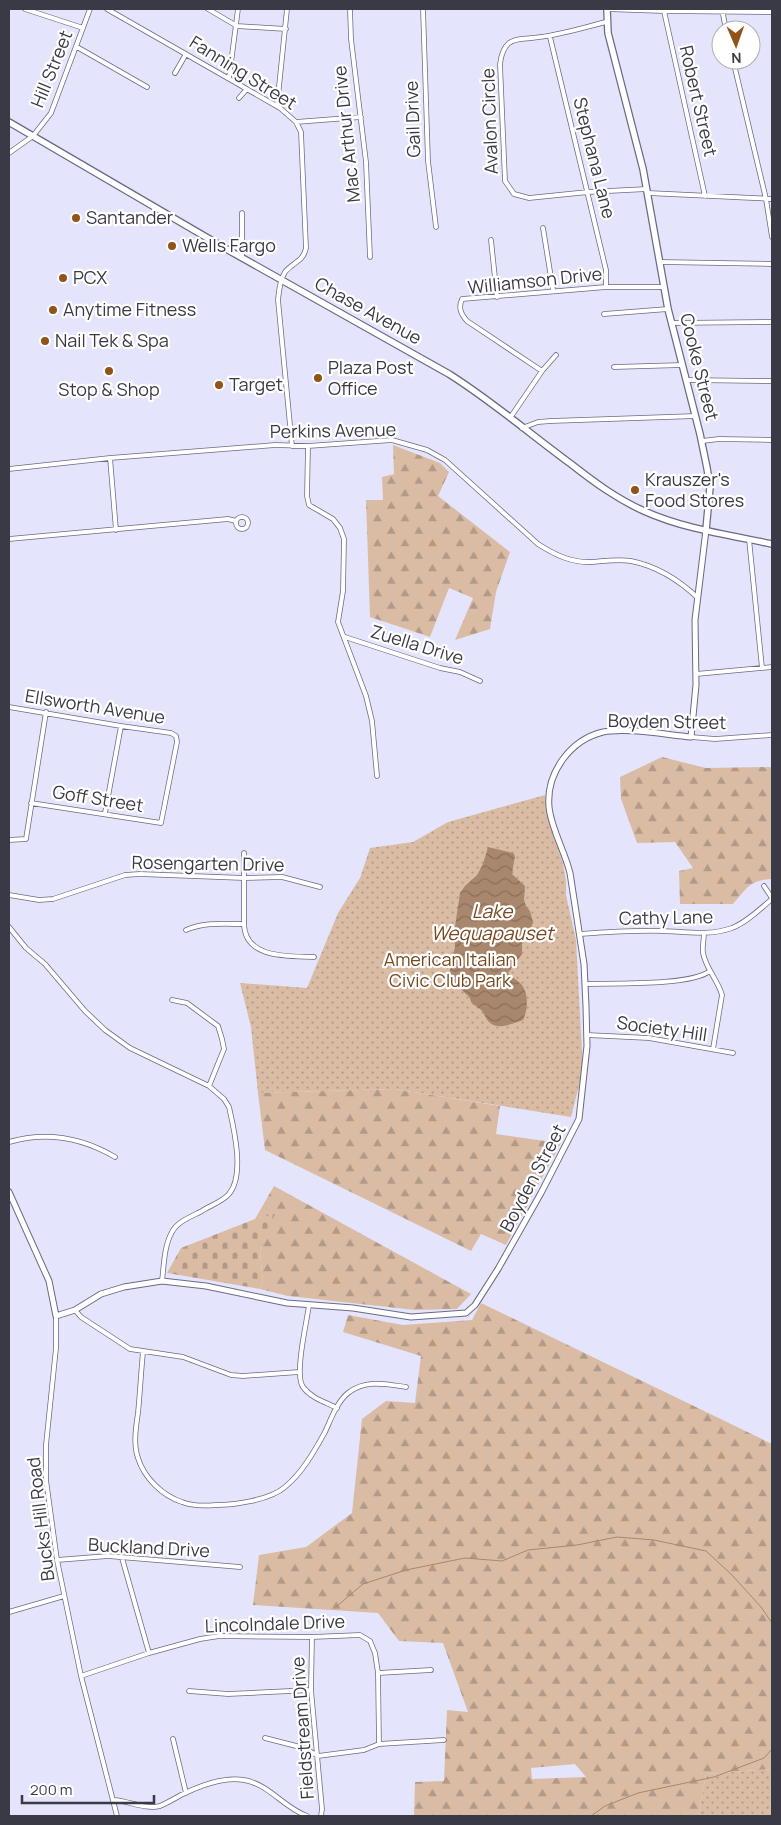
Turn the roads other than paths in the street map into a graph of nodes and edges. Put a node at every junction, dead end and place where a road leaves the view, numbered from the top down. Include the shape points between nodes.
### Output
1 (25, 9) edge
2 (90, 9) edge
3 (107, 9) edge
4 (208, 9) edge
5 (238, 9) edge
6 (287, 9) edge
7 (350, 9) edge
8 (423, 9) edge
9 (606, 9) edge
10 (722, 10) edge
11 (664, 11) junction
12 (772, 12) edge
13 (606, 22) junction
14 (237, 26) junction
15 (83, 28) junction
16 (286, 29) junction
17 (550, 37) junction
18 (76, 47) junction
19 (186, 54) junction
20 (735, 70) edge
21 (175, 74) dead end
22 (229, 78) junction
23 (146, 87) dead end
24 (247, 89) junction
25 (239, 98) dead end
26 (277, 106) junction
27 (361, 117) junction
28 (9, 122) edge
29 (296, 122) junction
30 (33, 136) junction
31 (9, 153) edge
32 (647, 191) junction
33 (588, 192) junction
34 (705, 196) junction
35 (766, 199) junction
36 (772, 199) edge
37 (242, 214) dead end
38 (436, 227) dead end
39 (542, 228) dead end
40 (772, 237) edge
41 (492, 240) dead end
42 (242, 258) junction
43 (370, 258) dead end
44 (660, 262) junction
45 (772, 264) edge
46 (282, 280) junction
47 (606, 287) junction
48 (664, 287) junction
49 (552, 290) junction
50 (497, 297) junction
51 (668, 309) junction
52 (604, 314) dead end
53 (772, 322) edge
54 (671, 323) junction
55 (556, 355) dead end
56 (682, 365) junction
57 (614, 367) dead end
58 (542, 371) junction
59 (686, 380) junction
60 (772, 381) edge
61 (696, 416) junction
62 (510, 418) junction
63 (522, 428) junction
64 (702, 440) junction
65 (772, 440) edge
66 (292, 446) junction
67 (308, 446) junction
68 (110, 458) junction
69 (9, 469) edge
70 (236, 521) dead end
71 (116, 530) junction
72 (706, 530) junction
73 (9, 539) edge
74 (749, 539) junction
75 (772, 544) edge
76 (698, 598) junction
77 (345, 637) junction
78 (772, 667) edge
79 (762, 668) junction
80 (696, 674) junction
81 (480, 681) dead end
82 (9, 706) edge
83 (46, 712) junction
84 (121, 726) junction
85 (772, 735) edge
86 (691, 737) junction
87 (377, 776) dead end
88 (31, 803) junction
89 (105, 813) junction
90 (161, 823) joint
91 (9, 840) edge
92 (244, 853) dead end
93 (244, 878) junction
94 (764, 886) dead end
95 (320, 888) dead end
96 (9, 895) edge
97 (772, 898) edge
98 (244, 924) junction
99 (9, 927) edge
100 (186, 930) dead end
101 (704, 933) junction
102 (580, 934) junction
103 (314, 957) dead end
104 (710, 971) junction
105 (586, 984) junction
106 (172, 1000) dead end
107 (587, 1035) junction
108 (713, 1049) junction
109 (733, 1053) dead end
110 (209, 1086) junction
111 (9, 1142) edge
112 (115, 1157) dead end
113 (9, 1192) edge
114 (162, 1281) junction
115 (310, 1305) junction
116 (76, 1310) junction
117 (56, 1316) junction
118 (143, 1352) junction
119 (299, 1372) junction
120 (406, 1386) dead end
121 (336, 1408) junction
122 (122, 1558) junction
123 (57, 1560) junction
124 (240, 1567) dead end
125 (64, 1596) junction
126 (9, 1612) edge
127 (312, 1637) junction
128 (148, 1654) junction
129 (430, 1670) dead end
130 (378, 1673) junction
131 (81, 1676) junction
132 (311, 1690) junction
133 (189, 1691) dead end
134 (265, 1738) dead end
135 (173, 1739) dead end
136 (444, 1740) dead end
137 (379, 1744) junction
138 (318, 1756) junction
139 (186, 1793) junction
140 (114, 1800) junction
141 (117, 1816) edge
142 (307, 1816) edge
143 (321, 1816) edge

1 - 15 street
2 - 15 street, Hill Street
3 - 19 street, Fanning Street
4 - 14 street
5 - 14 street
6 - 16 street
7 - 27 street, Mac Arthur Drive
8 - 38 street, Gail Drive via 428,162
9 - 11 street
9 - 13 main road, Cooke Street
10 - 11 street
10 - 12 street
11 - 34 street, Robert Street
13 - 17 street, Avalon Circle
13 - 32 main road, Cooke Street
14 - 16 street
14 - 22 street
15 - 18 street, Hill Street
16 - 26 street
17 - 33 street, Stephana Lane
17 - 33 street, Avalon Circle via 517,39 510,42 501,55 505,180 514,194 529,198
18 - 23 street
18 - 30 street, Hill Street via 54,108
19 - 21 street
19 - 22 street, Fanning Street
20 - 35 street
22 - 24 street, Fanning Street
24 - 25 street
24 - 26 street, Fanning Street
26 - 29 street, Fanning Street
27 - 29 street
27 - 43 street, Mac Arthur Drive
28 - 30 main road, Chase Avenue
29 - 46 street, Fanning Street via 302,140 306,248 303,258 286,271
30 - 31 street, Hill Street
30 - 42 main road, Chase Avenue
32 - 33 street, Avalon Circle
32 - 34 street, Avalon Circle
32 - 44 main road, Cooke Street
33 - 47 street, Stephana Lane via 606,270
34 - 35 street, Avalon Circle
35 - 36 street, Avalon Circle
35 - 40 street
37 - 42 street
39 - 49 street
41 - 50 street
42 - 46 main road, Chase Avenue
44 - 45 street
44 - 48 main road, Cooke Street
46 - 62 main road, Chase Avenue via 449,374
46 - 66 street via 278,306
47 - 48 street, Williamson Drive
47 - 49 street, Williamson Drive
48 - 51 main road, Cooke Street
49 - 50 street, Williamson Drive
50 - 58 street, Williamson Drive via 462,299 461,315
51 - 52 street
51 - 54 main road, Cooke Street
53 - 54 street
54 - 56 main road, Cooke Street
55 - 58 street
56 - 57 street
56 - 59 main road, Cooke Street
58 - 62 street
59 - 60 street
59 - 61 main road, Cooke Street
61 - 63 street via 550,421
61 - 64 main road, Cooke Street
62 - 63 main road, Chase Avenue
63 - 72 main road, Chase Avenue via 628,503 658,517
64 - 65 street
64 - 72 main road, Cooke Street via 710,487
66 - 67 street, Perkins Avenue
66 - 68 street, Perkins Avenue
67 - 76 street, Perkins Avenue via 392,440 427,450 459,471 538,544 554,554 590,562 631,561 667,576
67 - 77 street via 307,496 310,505 333,519 344,539 343,591 338,622
68 - 69 street, Perkins Avenue
68 - 71 street
70 - 71 street via 228,519
71 - 73 street
72 - 74 main road, Chase Avenue
72 - 76 street, Cooke Street
74 - 75 main road, Chase Avenue
74 - 79 street
76 - 80 street, Cooke Street
77 - 81 street, Zuella Drive
77 - 87 street via 372,721
78 - 79 street
79 - 80 street
80 - 86 street, Cooke Street
82 - 83 street, Ellsworth Avenue
83 - 84 street, Ellsworth Avenue
83 - 88 street
84 - 89 street
84 - 90 street, Ellsworth Avenue via 176,736
85 - 86 street, Boyden Street via 715,739
86 - 102 street, Boyden Street via 602,732 583,741 561,760 549,793 549,807 567,861
88 - 89 street, Goff Street
88 - 91 street via 26,839
89 - 90 street, Goff Street
92 - 93 street
93 - 95 street, Rosengarten Drive via 282,877
93 - 96 street, Rosengarten Drive via 125,875 53,899
93 - 98 street
94 - 97 street
97 - 101 street, Cathy Lane via 733,927
98 - 100 street via 198,925
98 - 103 street via 247,940 260,951 278,956
99 - 110 street via 105,1030 130,1048
101 - 102 street, Cathy Lane
101 - 104 street via 703,952
102 - 105 street, Boyden Street
104 - 105 street via 682,981
104 - 108 street via 722,995
105 - 107 street, Boyden Street
106 - 110 street via 187,1003 218,1026 224,1049
107 - 108 street, Society Hill via 649,1038
107 - 115 street, Boyden Street via 580,1111 575,1130 475,1305 466,1313 412,1317
108 - 109 street, Society Hill
110 - 114 street via 229,1107 238,1174 236,1183 224,1199 183,1220 172,1232 165,1252
111 - 112 street via 50,1135 102,1149
113 - 117 street, Bucks Hill Road via 49,1281
114 - 115 street, Boyden Street
114 - 116 street, Boyden Street via 101,1294
115 - 119 street
116 - 117 street, Boyden Street
116 - 118 street via 121,1345
117 - 123 street, Bucks Hill Road via 46,1471
118 - 119 street via 183,1357 231,1375
118 - 121 street via 136,1439 138,1458 147,1476 164,1494 183,1503 233,1505 284,1489 302,1470
119 - 121 street via 302,1386 313,1397
120 - 121 street via 363,1385 347,1394
122 - 123 street, Buckland Drive
122 - 124 street, Buckland Drive
122 - 128 street
123 - 125 street, Bucks Hill Road
125 - 126 street
125 - 131 street, Bucks Hill Road
127 - 128 street, Lincolndale Drive via 219,1636
127 - 130 street, Lincolndale Drive via 360,1635 370,1641
127 - 132 street, Fieldstream Drive
128 - 131 street, Lincolndale Drive
129 - 130 street
130 - 137 street, Lincolndale Drive
131 - 140 street, Bucks Hill Road
132 - 133 street via 228,1694
132 - 138 street, Fieldstream Drive
134 - 138 street via 304,1748
135 - 139 street
136 - 137 street
137 - 138 street via 364,1750
138 - 143 street, Fieldstream Drive
139 - 140 street via 159,1806
139 - 142 street via 228,1779 244,1780 261,1786
140 - 141 street, Bucks Hill Road

